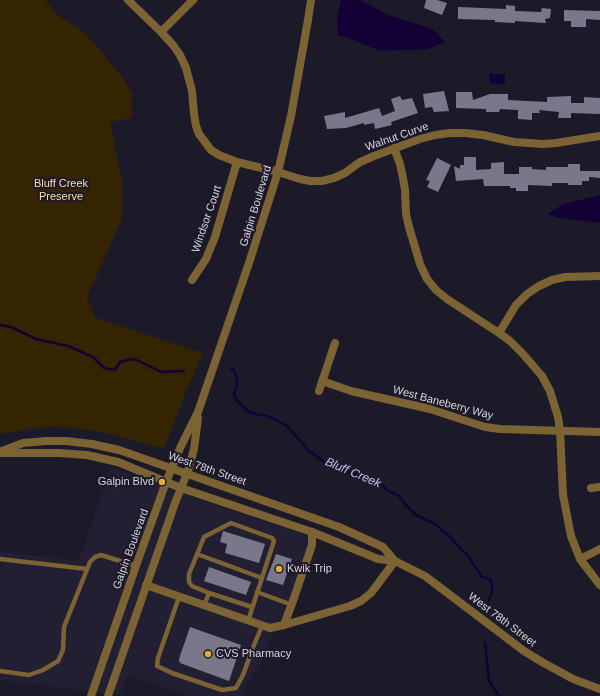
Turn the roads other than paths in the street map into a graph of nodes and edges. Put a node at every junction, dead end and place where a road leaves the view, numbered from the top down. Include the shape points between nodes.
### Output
1 (128, 0) edge
2 (192, 0) edge
3 (311, 0) edge
4 (161, 32) junction
5 (600, 136) edge
6 (394, 148) junction
7 (236, 162) junction
8 (278, 172) junction
9 (600, 276) edge
10 (192, 280) dead end
11 (499, 333) junction
12 (335, 343) dead end
13 (322, 382) junction
14 (319, 391) dead end
15 (198, 412) junction
16 (560, 430) junction
17 (600, 432) edge
18 (0, 453) edge
19 (172, 468) junction
20 (187, 474) junction
21 (166, 482) junction
22 (600, 487) edge
23 (182, 488) junction
24 (591, 488) dead end
25 (312, 532) junction
26 (600, 549) edge
27 (197, 554) junction
28 (0, 559) edge
29 (580, 559) junction
30 (395, 561) junction
31 (136, 566) junction
32 (87, 569) junction
33 (262, 578) junction
34 (146, 585) junction
35 (600, 585) edge
36 (257, 592) junction
37 (209, 593) junction
38 (179, 597) junction
39 (292, 605) junction
40 (204, 606) junction
41 (252, 607) junction
42 (248, 621) junction
43 (284, 625) junction
44 (262, 626) junction
45 (0, 671) edge
46 (600, 689) edge
47 (91, 696) edge
48 (108, 696) edge

1 - 4 street, Walnut Curve
2 - 4 street
3 - 8 street, Galpin Boulevard via 291,116
4 - 7 street, Walnut Curve via 180,55 186,68 199,134 211,150
5 - 6 street, Walnut Curve via 543,144 450,133
6 - 8 street, Walnut Curve via 360,162 334,178 322,181 300,179
6 - 11 street via 403,178 406,214 411,234 427,279 447,299
7 - 8 street, Walnut Curve
7 - 10 street, Windsor Court via 213,242 206,259
8 - 15 street, Galpin Boulevard via 250,263
9 - 11 street via 565,277 539,286 516,305
11 - 16 street via 523,354 542,376 550,392
12 - 13 street
13 - 14 street
13 - 16 street, West Baneberry Way via 430,409 485,427
15 - 19 street, Galpin Boulevard
15 - 20 street, Galpin Boulevard via 194,449
16 - 17 street, West Baneberry Way
16 - 29 street via 563,496 570,536
18 - 19 street, West 78th Street via 23,443 66,441 119,450
18 - 21 street, West 78th Street via 87,455 118,462
19 - 20 street, West 78th Street
19 - 21 street, Galpin Boulevard
20 - 23 street, Galpin Boulevard
20 - 30 street, West 78th Street via 340,527 383,547
21 - 23 street, West 78th Street
21 - 31 street, Galpin Boulevard
22 - 24 street
23 - 25 street, West 78th Street
23 - 34 street, Galpin Boulevard
25 - 30 street, West 78th Street via 378,559
25 - 39 street via 312,544
26 - 29 street
27 - 33 lane
27 - 33 lane via 204,537 231,523 272,538 274,541
27 - 37 lane via 189,574 189,582 192,586
28 - 32 lane
29 - 35 street
30 - 43 street via 371,593 361,601
30 - 46 street, West 78th Street via 425,576 522,650 573,679
31 - 32 lane via 101,555 90,562
31 - 47 street, Galpin Boulevard
32 - 45 lane via 64,627 63,650 58,661 30,675
33 - 36 lane
34 - 38 street
34 - 48 street, Galpin Boulevard
36 - 39 lane
36 - 41 lane
37 - 40 lane
37 - 41 lane
38 - 40 street
38 - 44 lane via 157,666 172,673 222,690 236,688
39 - 43 street
40 - 42 street
41 - 42 lane
42 - 44 street
43 - 44 street via 270,628

